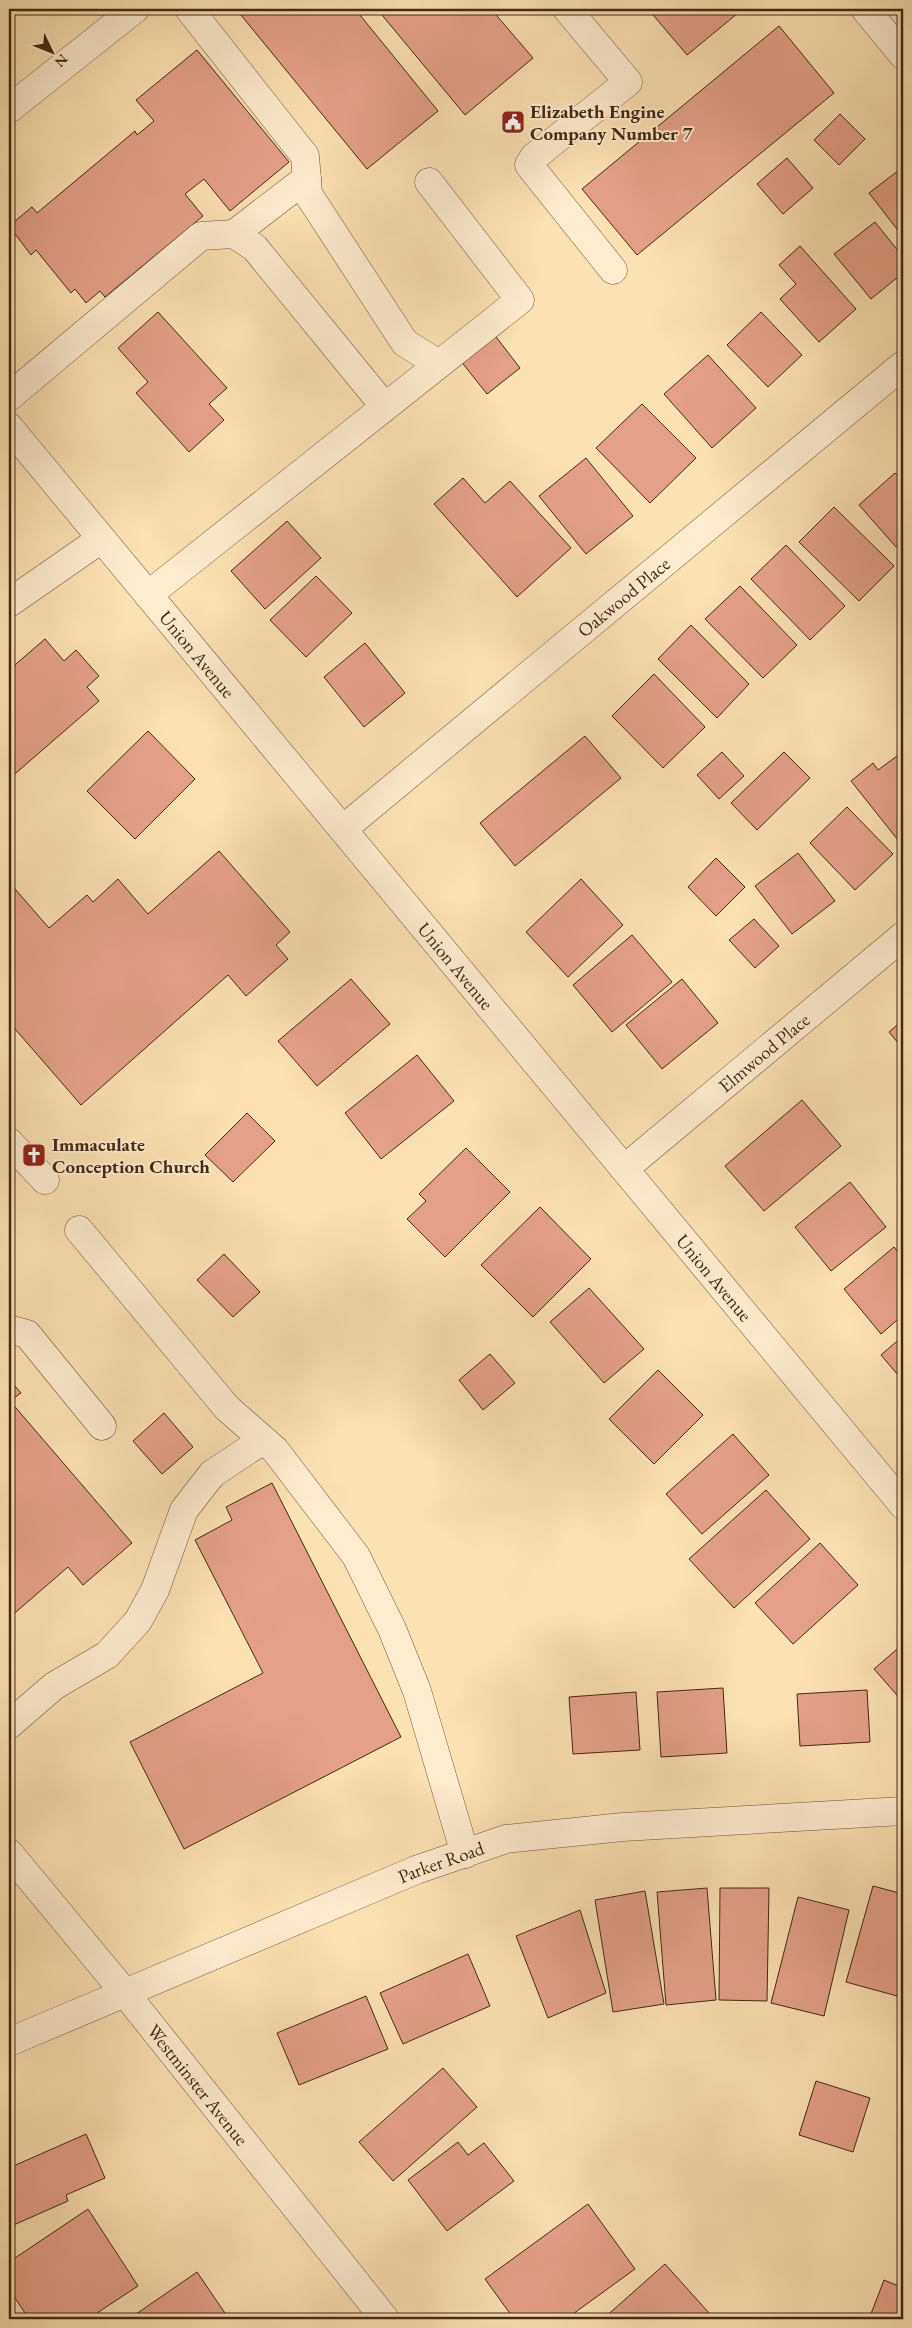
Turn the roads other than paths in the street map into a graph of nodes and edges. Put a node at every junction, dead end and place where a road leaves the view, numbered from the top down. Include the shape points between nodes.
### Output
1 (135, 9) edge
2 (189, 9) edge
3 (567, 9) edge
4 (865, 9) edge
5 (903, 55) edge
6 (9, 109) edge
7 (307, 178) junction
8 (430, 182) dead end
9 (234, 234) junction
10 (613, 270) dead end
11 (439, 364) junction
12 (903, 366) edge
13 (9, 397) edge
14 (385, 407) junction
15 (9, 427) edge
16 (101, 539) junction
17 (148, 595) junction
18 (10, 599) edge
19 (343, 829) junction
20 (903, 936) edge
21 (9, 1142) edge
22 (624, 1169) junction
23 (44, 1180) dead end
24 (79, 1230) dead end
25 (9, 1331) edge
26 (102, 1426) dead end
27 (263, 1440) junction
28 (903, 1505) edge
29 (9, 1725) edge
30 (903, 1811) edge
31 (9, 1853) edge
32 (465, 1854) junction
33 (125, 1993) junction
34 (9, 2042) edge
35 (374, 2316) edge

1 - 6 street
2 - 7 street via 305,156
3 - 10 street via 628,82 534,157 529,166
4 - 5 street
7 - 9 street
7 - 11 street via 308,194 405,343
8 - 11 street via 520,300
9 - 13 street via 201,236
9 - 14 street via 255,248
11 - 14 street
12 - 19 street, Oakwood Place
14 - 17 street
15 - 16 street, Union Avenue
16 - 17 street, Union Avenue
16 - 18 street
17 - 19 street, Union Avenue
19 - 22 street, Union Avenue
20 - 22 street, Elmwood Place
21 - 23 street
22 - 28 street, Union Avenue
24 - 27 street via 227,1408
25 - 26 street via 27,1334
27 - 29 street via 212,1474 184,1510 155,1590 138,1621 107,1655 54,1686
27 - 32 street via 275,1450 356,1556 392,1629 417,1691
30 - 32 street, Parker Road via 623,1827 506,1839
31 - 33 street, Westminster Avenue
32 - 33 street, Parker Road via 416,1870
33 - 34 street, Parker Road
33 - 35 street, Westminster Avenue

